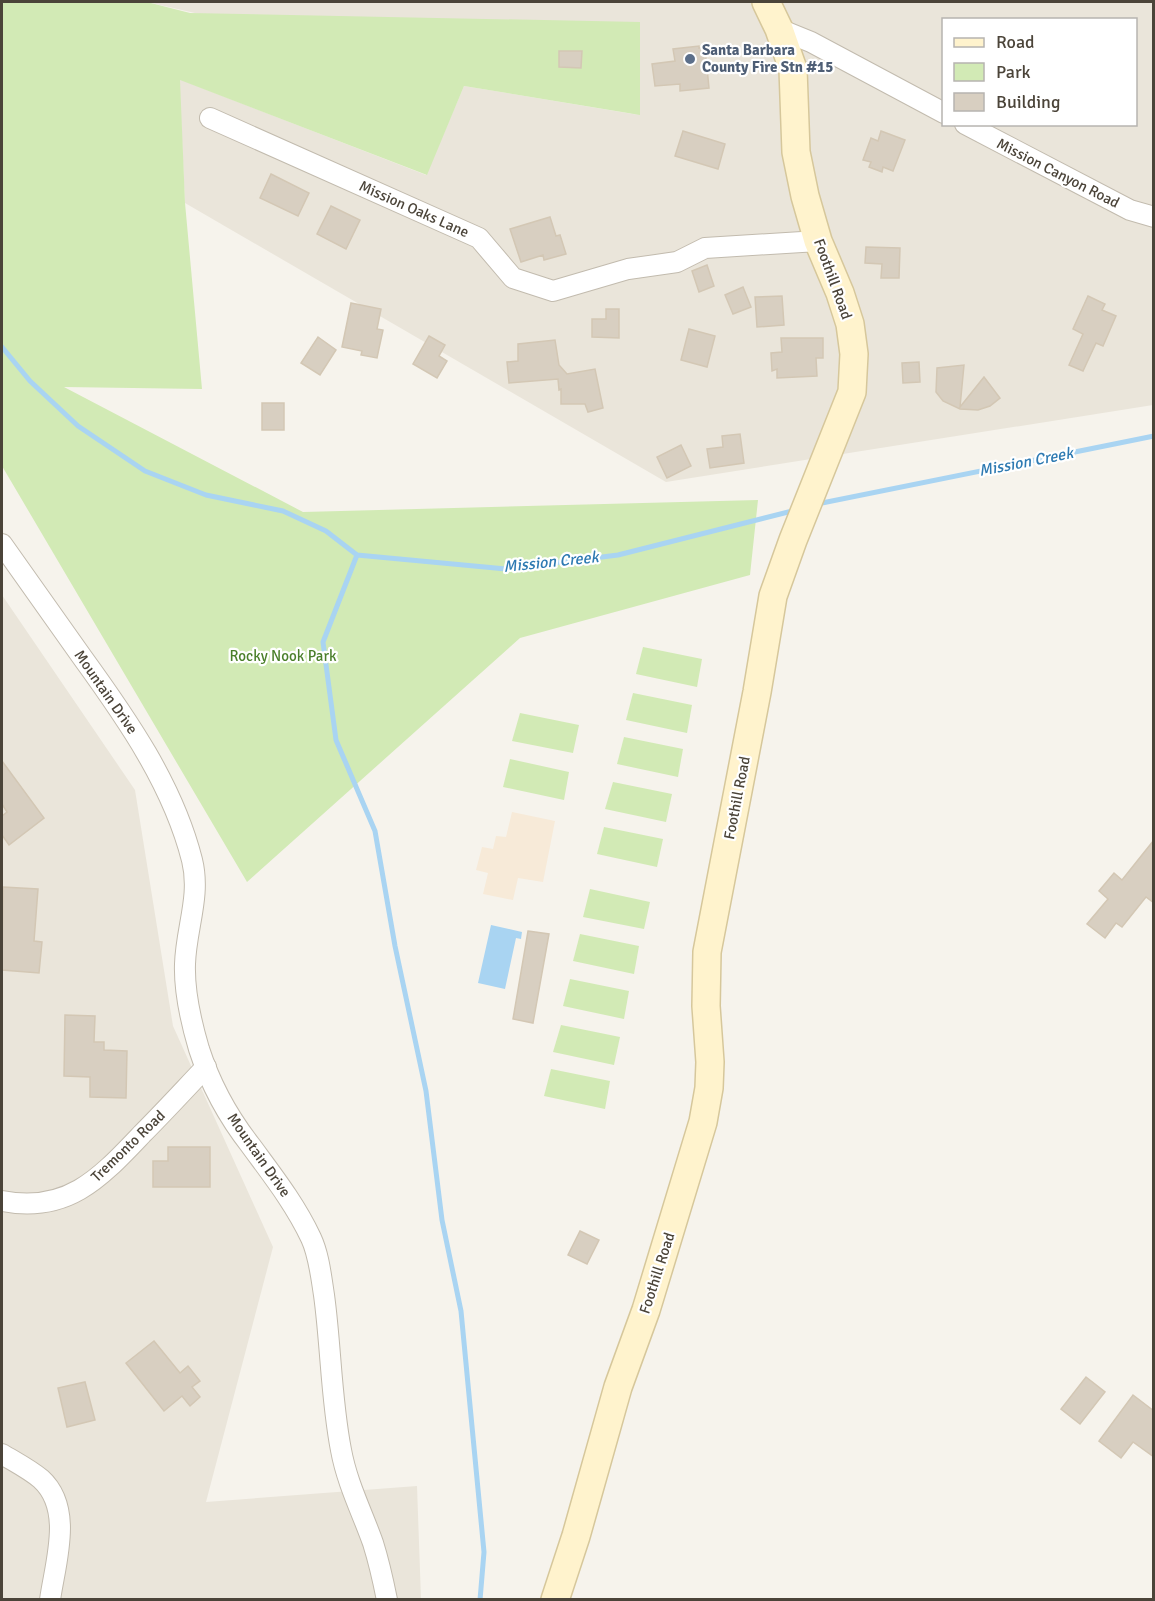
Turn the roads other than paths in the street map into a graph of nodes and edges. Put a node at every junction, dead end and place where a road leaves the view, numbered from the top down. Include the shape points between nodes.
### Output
1 (766, 2) edge
2 (779, 29) junction
3 (942, 112) edge
4 (210, 118) dead end
5 (969, 126) edge
6 (1154, 217) edge
7 (818, 241) junction
8 (2, 544) edge
9 (206, 1067) junction
10 (2, 1201) edge
11 (2, 1454) edge
12 (50, 1599) edge
13 (387, 1599) edge
14 (555, 1599) edge

1 - 2 main road, Foothill Road
2 - 3 street
2 - 7 main road, Foothill Road via 793,69 796,152
4 - 7 street, Mission Oaks Lane via 479,238 513,278 553,291 628,269 677,262 705,248
5 - 6 street, Mission Canyon Road via 1130,210
7 - 14 main road, Foothill Road via 849,324 854,354 852,392 773,596 707,952 710,1062 703,1122
8 - 9 street, Mountain Drive via 112,696 157,773 177,819 192,860 195,885 185,973 192,1021
9 - 10 street, Tremonto Road via 93,1182 54,1200
9 - 13 street, Mountain Drive via 228,1112 287,1196 313,1242 327,1314 342,1454 352,1492 373,1543
11 - 12 street via 42,1480 55,1501 60,1534

